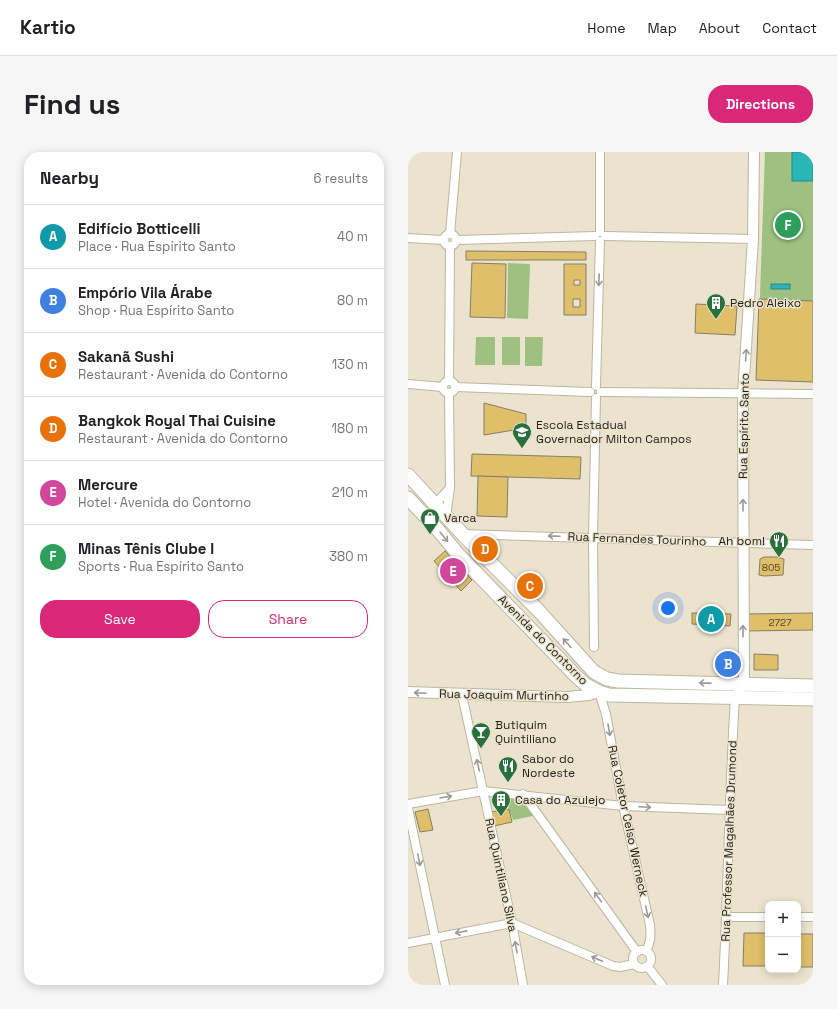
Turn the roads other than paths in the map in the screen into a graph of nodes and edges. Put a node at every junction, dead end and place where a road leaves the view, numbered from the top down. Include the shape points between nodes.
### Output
1 (457, 152) edge
2 (600, 152) edge
3 (754, 152) edge
4 (600, 236) junction
5 (408, 238) edge
6 (450, 238) junction
7 (753, 239) junction
8 (408, 384) edge
9 (449, 387) junction
10 (596, 392) junction
11 (743, 394) junction
12 (813, 394) edge
13 (408, 475) edge
14 (450, 488) junction
15 (408, 498) edge
16 (434, 504) junction
17 (446, 517) junction
18 (462, 534) junction
19 (593, 537) junction
20 (743, 544) junction
21 (813, 545) edge
22 (594, 647) dead end
23 (618, 681) junction
24 (744, 684) junction
25 (813, 686) edge
26 (408, 692) edge
27 (599, 692) junction
28 (462, 694) junction
29 (735, 697) junction
30 (813, 699) edge
31 (483, 790) junction
32 (522, 794) junction
33 (408, 804) edge
34 (623, 806) junction
35 (408, 808) edge
36 (729, 810) junction
37 (727, 917) junction
38 (765, 917) edge
39 (801, 917) edge
40 (813, 917) edge
41 (512, 923) junction
42 (436, 937) junction
43 (408, 943) edge
44 (646, 951) junction
45 (637, 952) junction
46 (634, 964) junction
47 (648, 967) junction
48 (445, 985) edge
49 (523, 985) edge
50 (662, 985) edge
51 (723, 985) edge

1 - 6 street
2 - 4 street
3 - 7 street, Rua Espírito Santo
4 - 6 street
4 - 7 street
4 -> 10 street
5 - 6 street
6 - 9 street via 446,245 450,247
11 -> 7 street, Rua Espírito Santo
8 - 9 street
9 - 10 street
9 - 14 street
10 - 11 street
10 - 19 street
11 - 12 street
20 -> 11 street, Rua Espírito Santo
13 - 16 main road, Avenida do Contorno
14 - 16 street
14 - 17 street
15 -> 27 main road, Avenida do Contorno via 543,643 586,685
16 - 17 main road, Avenida do Contorno
17 - 18 main road, Avenida do Contorno
19 -> 18 street, Rua Fernandes Tourinho
23 -> 18 main road, Avenida do Contorno via 594,672 538,610
19 - 20 street, Rua Fernandes Tourinho
19 - 22 street
20 - 21 street, Rua Fernandes Tourinho
24 -> 20 street, Rua Espírito Santo
24 -> 23 main road, Avenida do Contorno
23 - 27 main road
24 - 25 main road, Avenida do Contorno
24 - 29 street
28 -> 26 street, Rua Joaquim Murtinho
27 - 28 street, Rua Joaquim Murtinho via 567,697
27 - 29 main road, Avenida do Contorno via 609,695
27 -> 34 street, Rua Coletor Celso Werneck via 606,714
31 -> 28 street, Rua Quintiliano Silva
29 - 30 main road, Avenida do Contorno
29 - 36 street, Rua Professor Magalhães Drumond
31 - 32 street
33 -> 31 street
31 - 41 street, Rua Quintiliano Silva
32 - 34 street
45 -> 32 street
34 -> 36 street
34 -> 44 street, Rua Coletor Celso Werneck via 650,925 650,940
35 -> 42 street
36 - 37 street, Rua Professor Magalhães Drumond
37 - 38 street
37 - 51 street, Rua Professor Magalhães Drumond
39 - 40 street
41 -> 42 street
46 -> 41 street via 613,966
49 -> 41 street, Rua Quintiliano Silva
42 - 43 street
42 - 48 street
44 - 45 street
44 - 47 street via 652,960
45 - 46 street
46 - 47 street via 642,969
47 - 50 street

